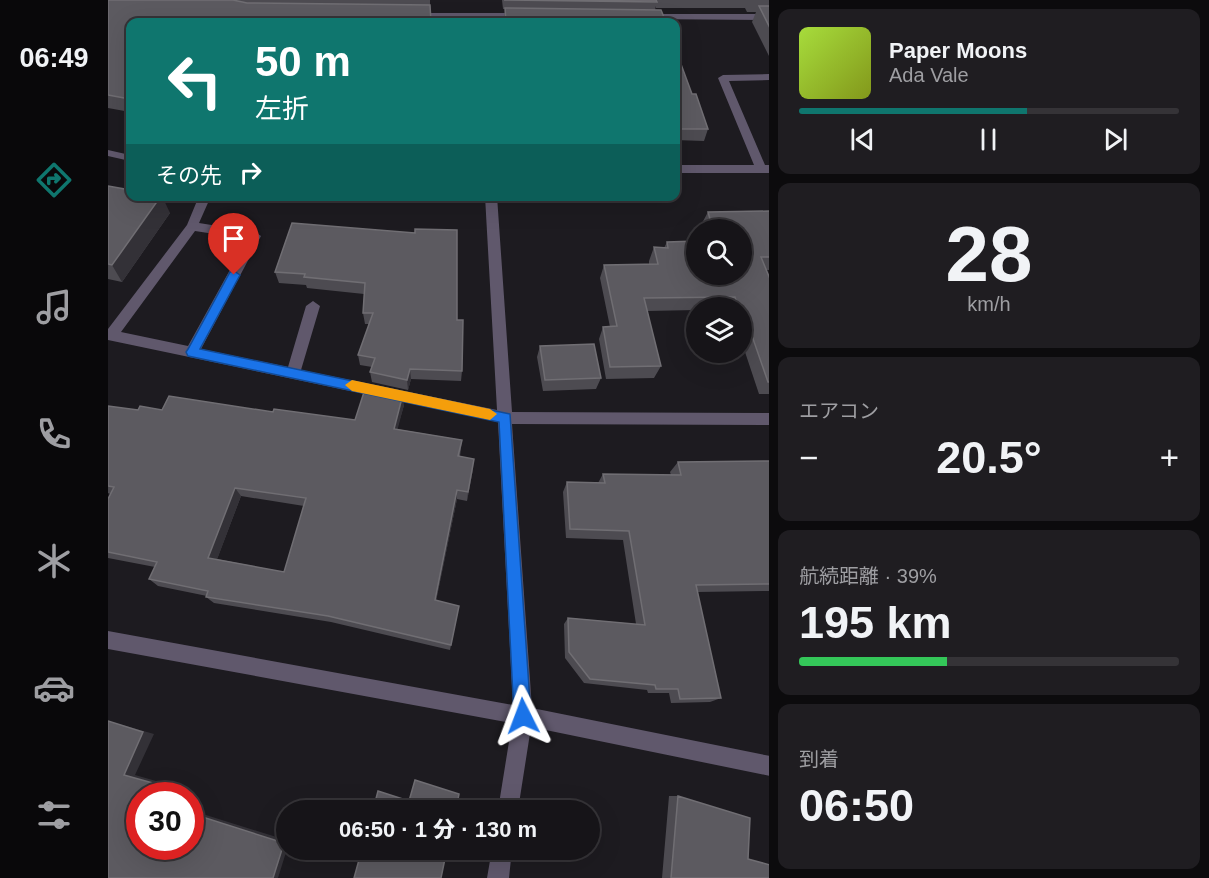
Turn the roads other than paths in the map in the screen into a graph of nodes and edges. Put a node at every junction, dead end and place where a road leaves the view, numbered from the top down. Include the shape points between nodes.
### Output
1 (401, 15) edge
2 (483, 16) edge
3 (531, 16) edge
4 (638, 17) edge
5 (769, 17) edge
6 (768, 80) edge
7 (108, 153) edge
8 (126, 157) edge
9 (680, 169) edge
10 (765, 169) edge
11 (203, 201) edge
12 (491, 201) edge
13 (192, 226) junction
14 (313, 306) dead end
15 (110, 335) edge
16 (192, 352) junction
17 (293, 373) junction
18 (506, 418) junction
19 (769, 418) edge
20 (108, 640) edge
21 (523, 716) junction
22 (769, 766) edge
23 (510, 800) edge
24 (500, 860) edge
25 (498, 878) edge

1 - 2 street
2 - 3 street
4 - 5 street
6 - 10 street via 723,78
7 - 8 street
9 - 10 street
11 - 13 street
12 - 18 street
13 - 15 street
13 - 16 street via 255,236
14 - 17 street
15 - 16 street
16 - 17 street
17 - 18 street
18 - 19 street
18 - 21 street
20 - 21 street
21 - 22 street
21 - 23 street
24 - 25 street

